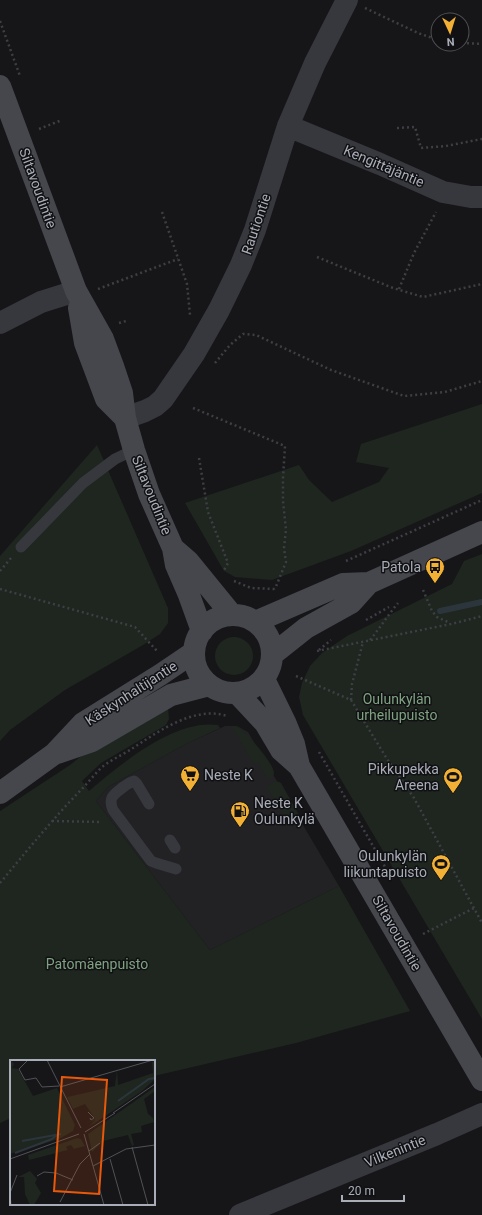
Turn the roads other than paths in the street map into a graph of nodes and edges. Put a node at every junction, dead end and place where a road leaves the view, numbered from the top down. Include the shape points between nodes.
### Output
1 (355, 3) edge
2 (0, 86) edge
3 (288, 126) junction
4 (482, 197) edge
5 (76, 291) junction
6 (0, 323) edge
7 (125, 418) junction
8 (134, 450) junction
9 (482, 532) edge
10 (20, 547) dead end
11 (173, 548) junction
12 (369, 583) junction
13 (232, 615) junction
14 (255, 622) junction
15 (202, 631) junction
16 (194, 652) junction
17 (272, 654) junction
18 (264, 679) junction
19 (209, 685) junction
20 (237, 693) junction
21 (54, 754) junction
22 (299, 766) junction
23 (0, 793) edge
24 (149, 804) dead end
25 (176, 869) dead end
26 (482, 1080) edge
27 (482, 1114) edge
28 (240, 1215) edge

1 - 3 street, Rautiontie via 315,63
2 - 5 main road, Siltavoudintie
3 - 4 street, Kengittäjäntie via 446,193
3 - 7 street, Rautiontie via 242,266 194,354 155,406
5 - 6 street via 41,302
5 - 7 main road, Siltavoudintie via 106,346 122,393
7 - 8 main road, Siltavoudintie
8 - 10 lane via 115,459 83,482
8 - 11 main road, Siltavoudintie via 149,494
9 - 12 main road
11 - 13 main road, Siltavoudintie via 188,561
11 - 15 main road, Siltavoudintie via 176,565
12 - 14 main road via 343,584
12 - 17 main road via 351,603 306,628
13 - 14 main road via 244,616
13 - 15 main road via 210,622
14 - 17 main road via 268,635
15 - 16 main road via 196,641
16 - 19 main road via 199,673
16 - 21 main road, Käskynhaltijantie via 83,723
17 - 18 main road via 270,668
18 - 20 main road via 249,690
18 - 22 main road, Siltavoudintie via 294,744
19 - 20 main road via 222,692
19 - 21 main road, Käskynhaltijantie via 171,695 92,741
20 - 22 main road, Siltavoudintie via 265,723 281,750
21 - 23 main road, Käskynhaltijantie
22 - 26 main road, Siltavoudintie
24 - 25 lane via 134,781 114,794 111,804 151,861
27 - 28 street, Vilkenintie

